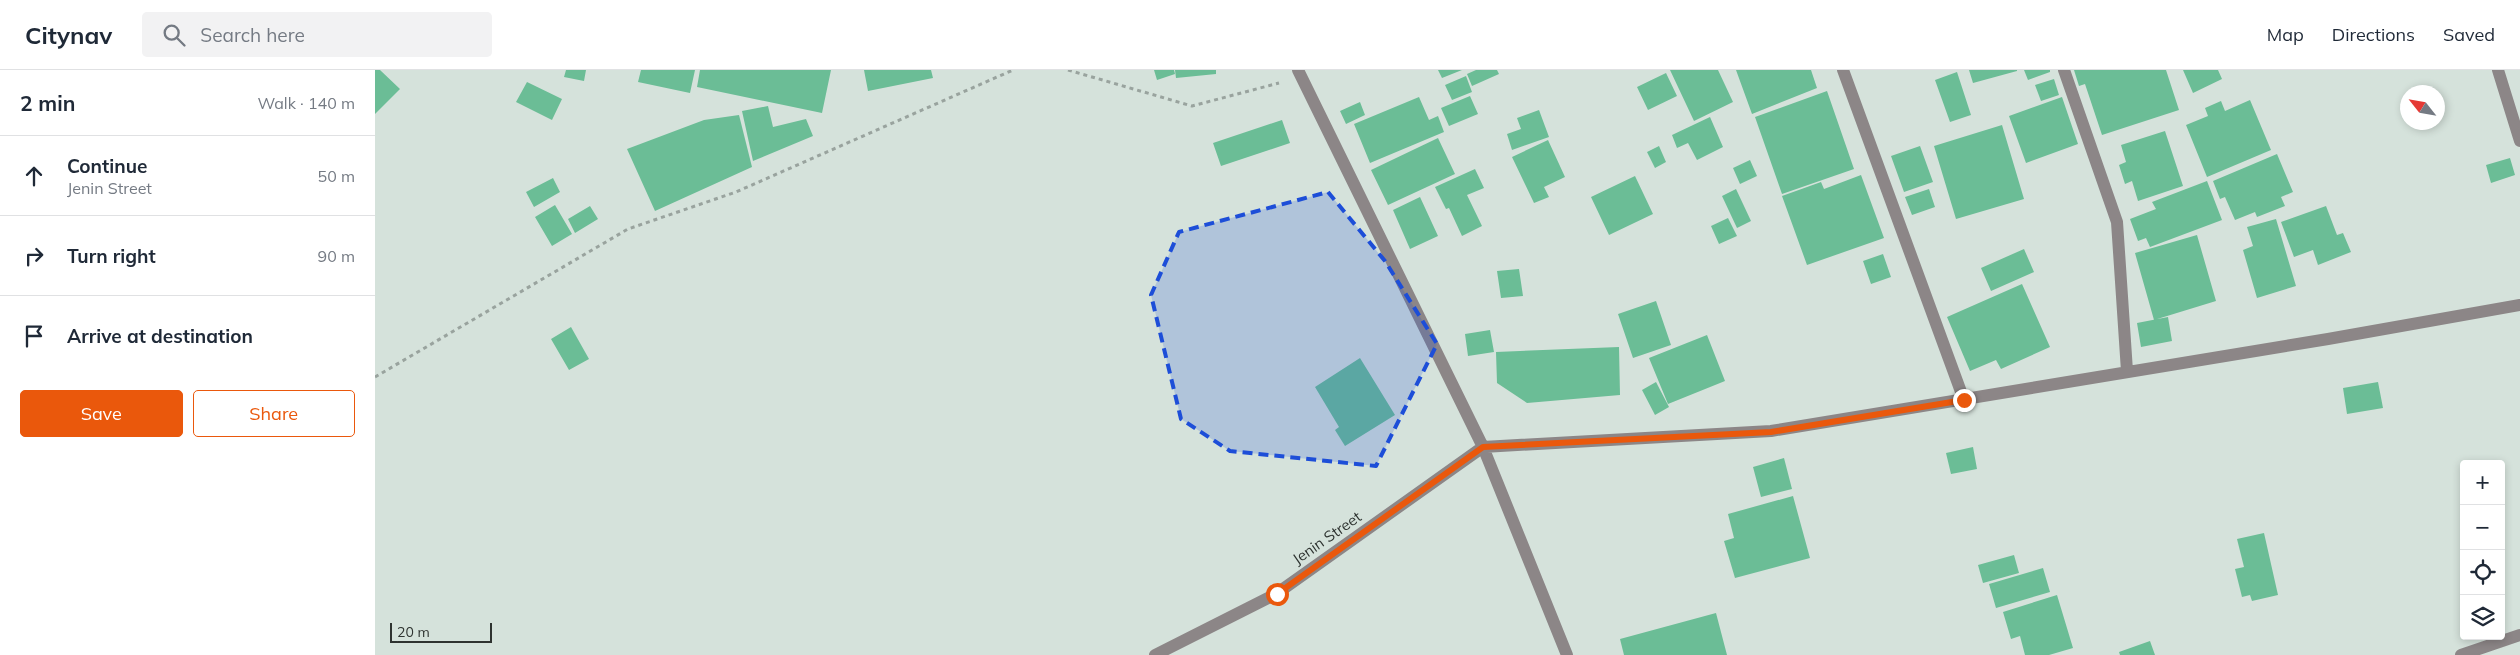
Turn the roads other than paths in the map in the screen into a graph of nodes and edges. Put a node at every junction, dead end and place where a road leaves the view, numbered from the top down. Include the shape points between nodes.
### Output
1 (1843, 70) edge
2 (2064, 70) edge
3 (2498, 70) edge
4 (1300, 74) edge
5 (2520, 142) edge
6 (2520, 305) edge
7 (2127, 371) junction
8 (1964, 400) junction
9 (1483, 447) junction
10 (2520, 635) edge
11 (1155, 655) edge
12 (1567, 655) edge
13 (2461, 655) edge

1 - 8 street
2 - 7 street via 2117,222
3 - 5 street
4 - 9 street
6 - 7 street
7 - 8 street
8 - 9 street via 1771,432
9 - 11 street, Jenin Street via 1277,594
9 - 12 street
10 - 13 street

